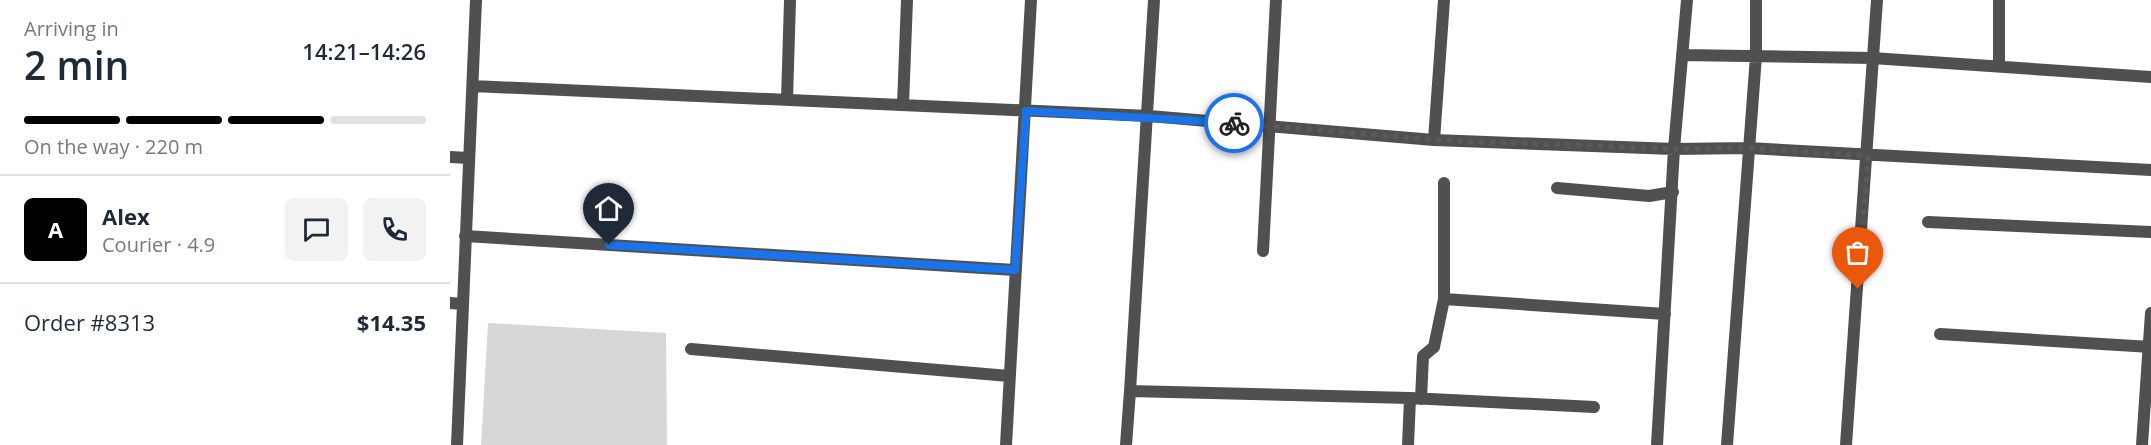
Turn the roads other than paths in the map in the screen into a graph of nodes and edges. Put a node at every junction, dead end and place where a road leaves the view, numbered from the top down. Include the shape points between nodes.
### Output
1 (476, 0) edge
2 (790, 0) edge
3 (907, 0) edge
4 (1031, 0) edge
5 (1154, 0) edge
6 (1276, 0) edge
7 (1444, 0) edge
8 (1688, 0) edge
9 (1756, 0) edge
10 (1877, 0) edge
11 (1999, 0) edge
12 (1682, 55) junction
13 (1756, 56) junction
14 (1872, 58) junction
15 (1999, 66) junction
16 (2151, 76) edge
17 (473, 86) junction
18 (787, 100) junction
19 (903, 105) junction
20 (1026, 111) junction
21 (1149, 116) junction
22 (1271, 125) junction
23 (1434, 140) junction
24 (1748, 148) junction
25 (1674, 149) junction
26 (1868, 156) junction
27 (450, 157) edge
28 (469, 158) junction
29 (2151, 170) edge
30 (1444, 183) dead end
31 (1557, 188) dead end
32 (1673, 192) junction
33 (1928, 222) dead end
34 (2151, 232) edge
35 (465, 236) junction
36 (1263, 251) dead end
37 (1015, 270) junction
38 (1444, 299) junction
39 (456, 303) edge
40 (2151, 313) edge
41 (1665, 314) junction
42 (1940, 334) dead end
43 (2150, 347) edge
44 (691, 349) dead end
45 (1009, 376) junction
46 (1130, 391) junction
47 (1415, 398) junction
48 (1594, 407) dead end
49 (457, 445) edge
50 (1006, 445) edge
51 (1126, 445) edge
52 (1408, 445) edge
53 (1657, 445) edge
54 (1727, 445) edge
55 (1846, 445) edge
56 (2142, 445) edge

1 - 17 street
2 - 18 street
3 - 19 street
4 - 20 street
5 - 21 street
6 - 22 street
7 - 23 street
8 - 12 street
9 - 13 street
10 - 14 street
11 - 15 street
12 - 13 street
12 - 25 street
13 - 14 street
13 - 24 street
14 - 15 street
14 - 26 street
15 - 16 street
17 - 18 street
17 - 28 street
18 - 19 street
19 - 20 street
20 - 21 street
20 - 37 street
21 - 22 street
21 - 46 street
22 - 23 street
22 - 36 street
23 - 25 street
24 - 25 street
24 - 26 street
24 - 54 street
25 - 32 street
26 - 29 street
26 - 55 street
27 - 28 street
28 - 35 street
30 - 38 street
31 - 32 street via 1649,196
32 - 41 street
33 - 34 street
35 - 37 street
35 - 39 street
37 - 45 street
38 - 41 street
38 - 47 street via 1434,347 1423,356
39 - 49 street
40 - 43 street
41 - 53 street
42 - 43 street
43 - 56 street
44 - 45 street
45 - 50 street
46 - 47 street
46 - 51 street
47 - 48 street
47 - 52 street

